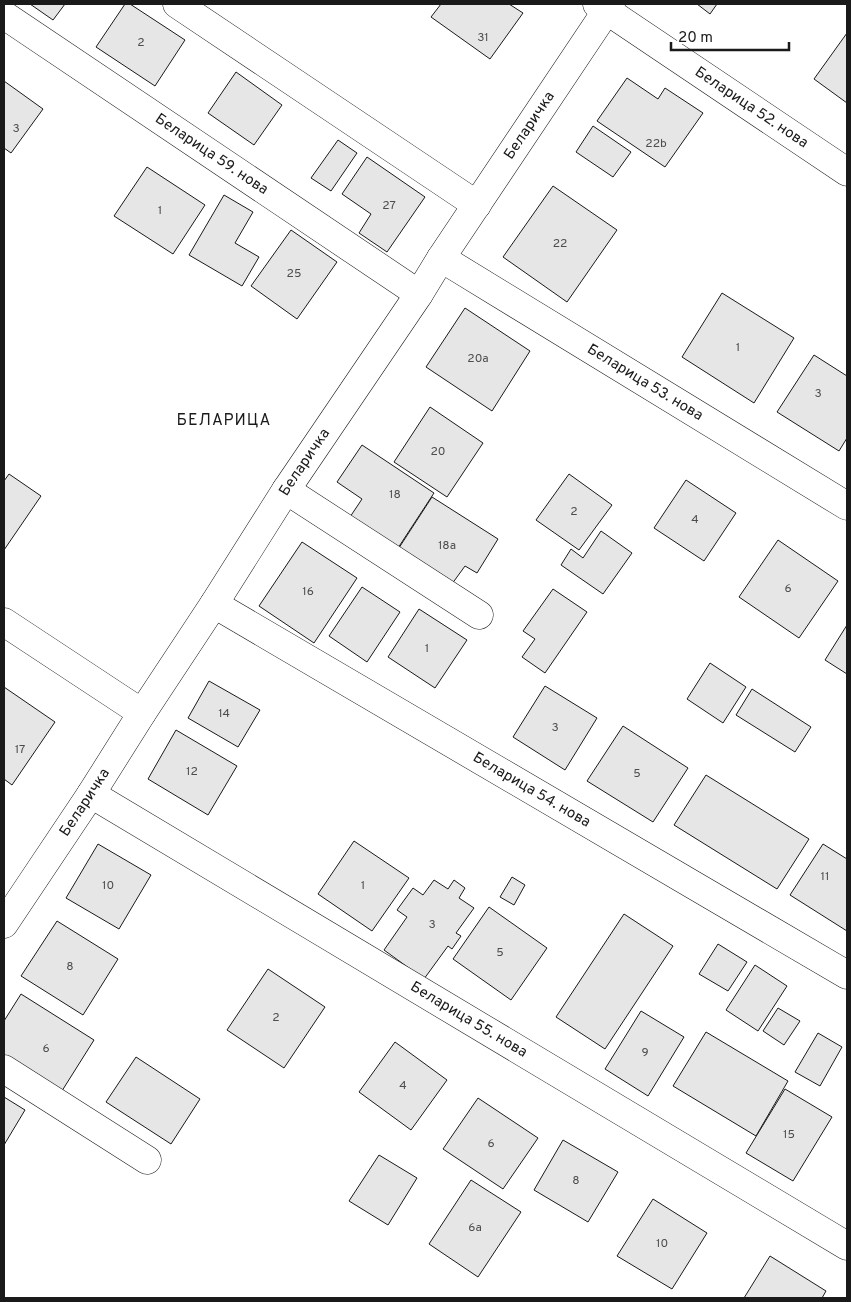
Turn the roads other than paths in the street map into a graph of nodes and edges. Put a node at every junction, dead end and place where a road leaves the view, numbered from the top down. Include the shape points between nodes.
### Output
1 (177, 4) edge
2 (605, 6) edge
3 (4, 15) edge
4 (847, 172) edge
5 (477, 205) junction
6 (441, 258) junction
7 (419, 294) junction
8 (286, 490) junction
9 (847, 506) edge
10 (214, 604) junction
11 (479, 615) dead end
12 (4, 622) edge
13 (142, 713) junction
14 (92, 794) junction
15 (4, 924) edge
16 (847, 975) edge
17 (4, 1069) edge
18 (147, 1160) dead end
19 (847, 1246) edge

1 - 5 street
2 - 4 street, Беларица 52. нова
2 - 5 street, Беларичка
3 - 7 street, Беларица 59. нова
5 - 6 street, Беларичка
6 - 7 street, Беларичка
6 - 9 street, Беларица 53. нова
7 - 8 street, Беларичка
8 - 10 street, Беларичка
8 - 11 street
10 - 13 street, Беларичка
10 - 16 street, Беларица 54. нова
12 - 13 street
13 - 14 street, Беларичка
14 - 15 street, Беларичка
14 - 19 street, Беларица 55. нова
17 - 18 street

